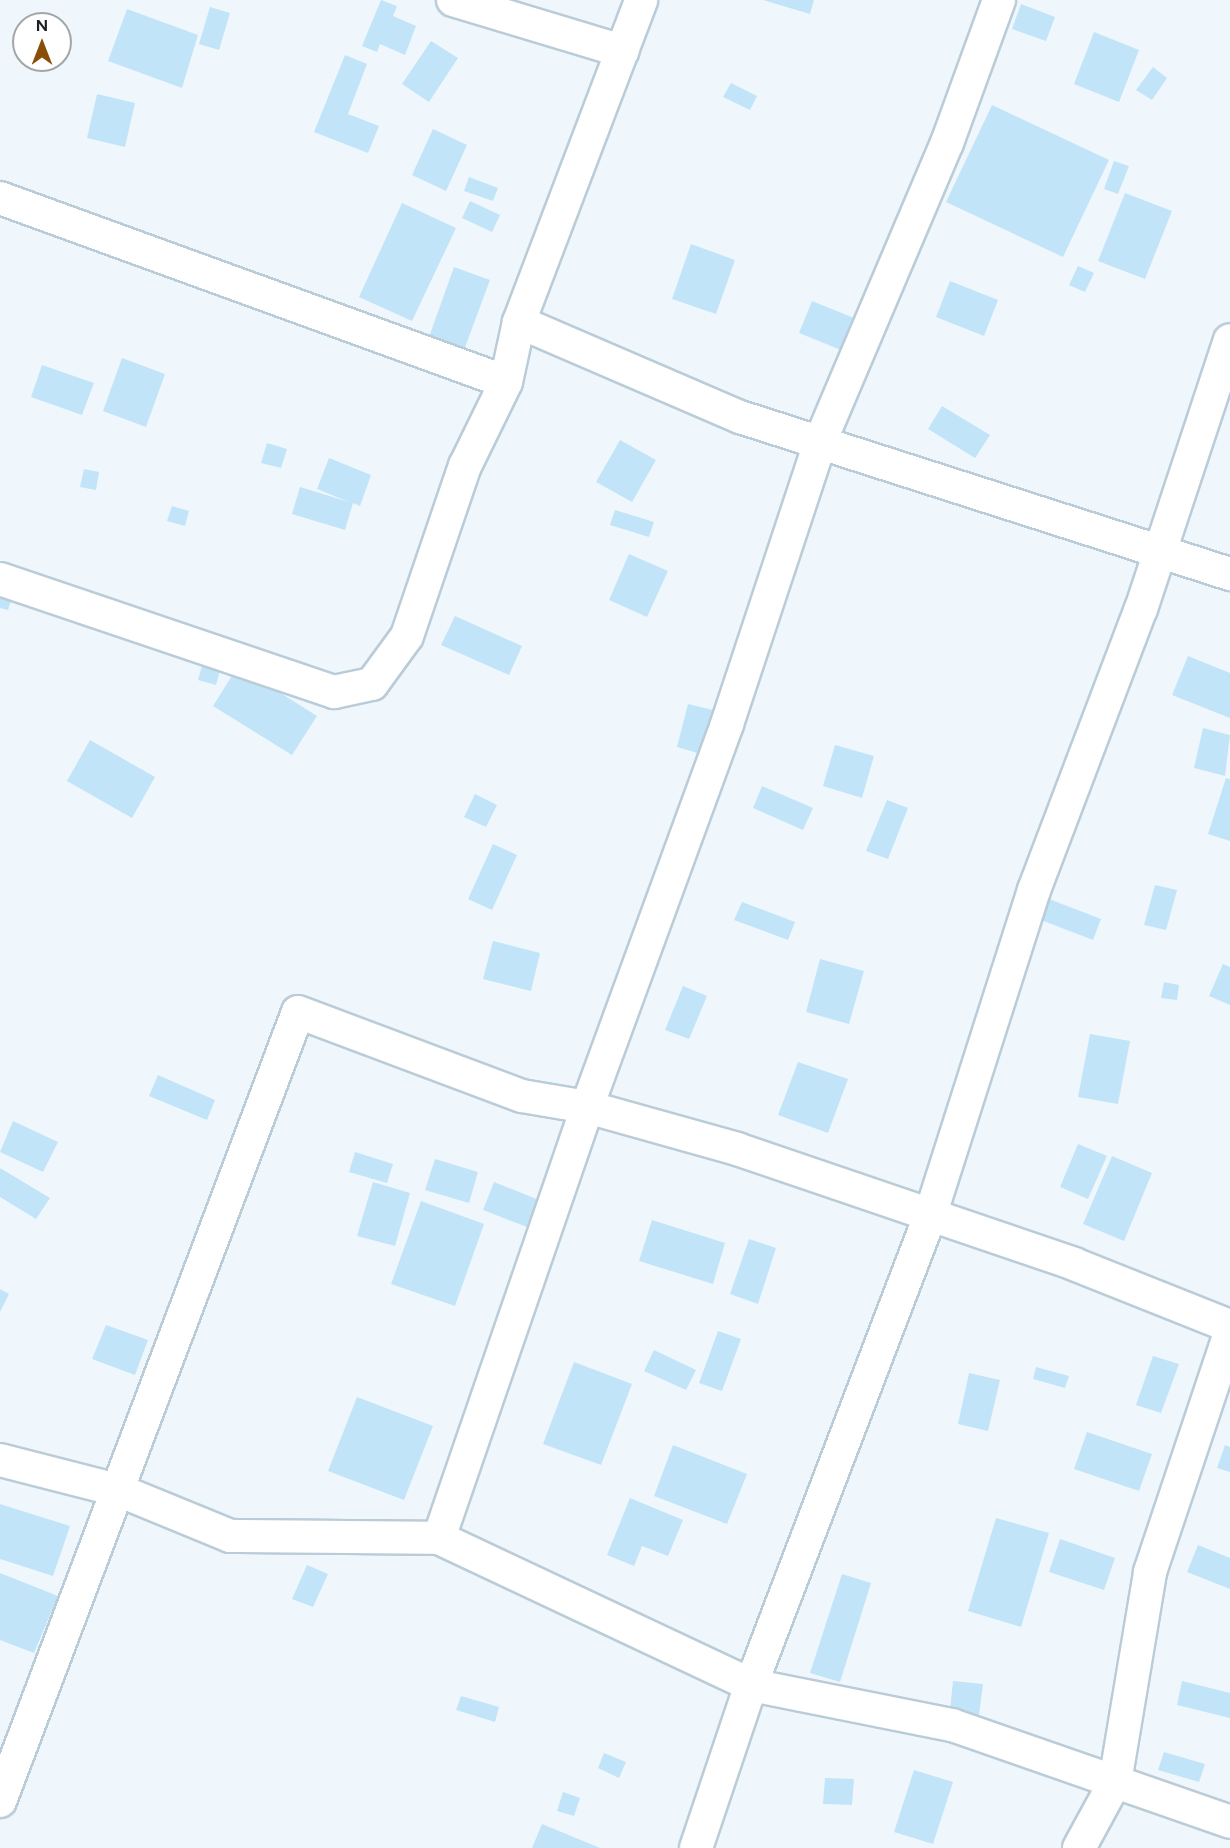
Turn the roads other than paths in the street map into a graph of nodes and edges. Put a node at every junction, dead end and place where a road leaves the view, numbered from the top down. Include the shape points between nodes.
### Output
1 (453, 0) edge
2 (641, 0) edge
3 (999, 0) edge
4 (622, 51) junction
5 (0, 198) edge
6 (519, 322) junction
7 (1230, 340) edge
8 (506, 382) junction
9 (820, 441) junction
10 (1160, 551) junction
11 (1230, 574) edge
12 (0, 579) edge
13 (587, 1107) junction
14 (930, 1216) junction
15 (1230, 1326) edge
16 (1230, 1333) edge
17 (0, 1460) edge
18 (118, 1490) junction
19 (439, 1538) junction
20 (752, 1685) junction
21 (1115, 1782) junction
22 (0, 1801) edge
23 (1230, 1822) edge
24 (696, 1848) edge
25 (1079, 1848) edge

1 - 4 street
2 - 4 street
3 - 9 street via 947,143
4 - 6 street
5 - 8 street
6 - 8 street
6 - 9 street via 740,417
7 - 10 street
8 - 12 street via 465,466 407,636 372,684 334,692
9 - 10 street
9 - 13 street via 727,724
10 - 11 street
10 - 14 street via 1034,890
13 - 14 street via 737,1149
13 - 18 street via 522,1096 298,1012
13 - 19 street
14 - 15 street via 1074,1264
14 - 20 street
16 - 21 street via 1150,1572
17 - 18 street
18 - 19 street via 230,1536
18 - 22 street
19 - 20 street
20 - 21 street via 952,1725
20 - 24 street
21 - 23 street
21 - 25 street

